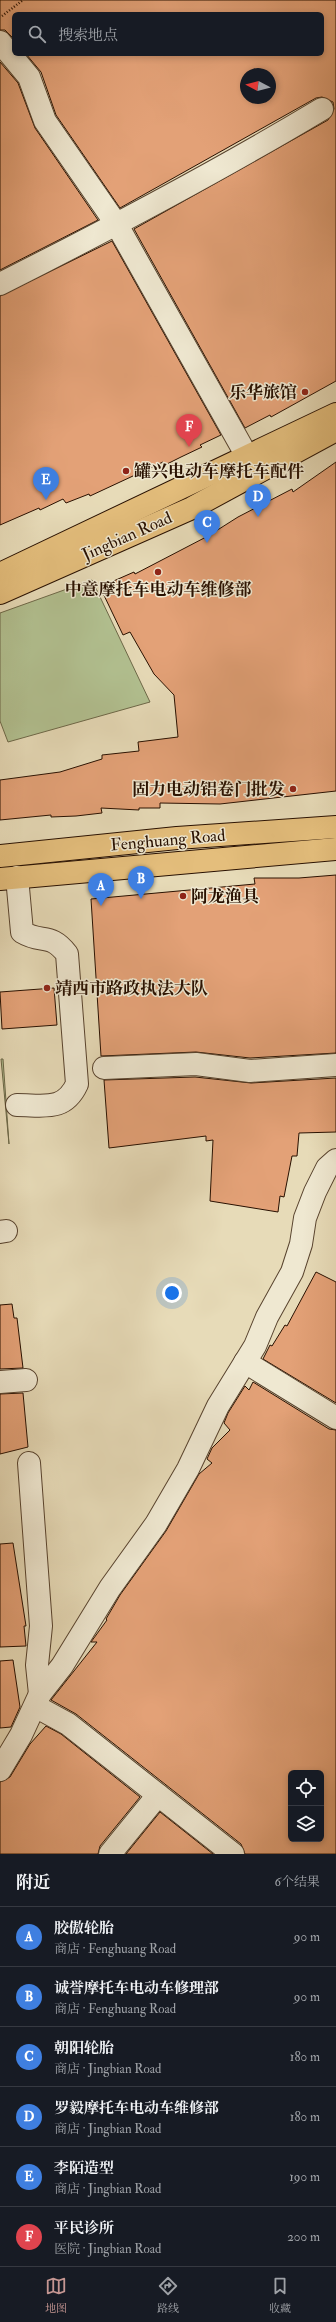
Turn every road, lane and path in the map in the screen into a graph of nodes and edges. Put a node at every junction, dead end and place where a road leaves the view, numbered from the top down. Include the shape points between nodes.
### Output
1 (23, 0) edge
2 (0, 18) edge
3 (0, 42) edge
4 (322, 109) dead end
5 (117, 225) junction
6 (0, 284) edge
7 (336, 414) edge
8 (336, 430) edge
9 (248, 458) junction
10 (0, 574) edge
11 (0, 593) edge
12 (336, 827) edge
13 (336, 849) edge
14 (0, 856) edge
15 (8, 878) edge
16 (336, 1065) edge
17 (104, 1068) dead end
18 (17, 1105) dead end
19 (336, 1160) edge
20 (245, 1362) junction
21 (26, 1380) dead end
22 (0, 1382) edge
23 (336, 1418) edge
24 (30, 1463) dead end
25 (38, 1700) junction
26 (0, 1770) edge
27 (158, 1795) junction
28 (231, 1853) edge
29 (110, 1854) edge

1 - 2 path
3 - 5 street via 29,77 44,121
4 - 5 street
5 - 6 street
5 - 9 street
7 - 9 main road, Jingbian Road
8 - 11 main road, Jingbian Road via 192,508
9 - 10 main road, Jingbian Road
12 - 14 main road, Fenghuang Road via 79,847
13 - 15 main road, Fenghuang Road
15 - 18 street via 22,932 32,939 45,938 59,943 67,954 77,1084 71,1097 58,1105
16 - 17 street via 250,1071 196,1064
19 - 20 street via 327,1168 315,1192 305,1218 292,1272
20 - 23 street
20 - 25 street via 218,1406 188,1469 156,1524 110,1588
21 - 22 street
24 - 25 street via 40,1599
25 - 26 street
25 - 27 street
27 - 28 street
27 - 29 street

